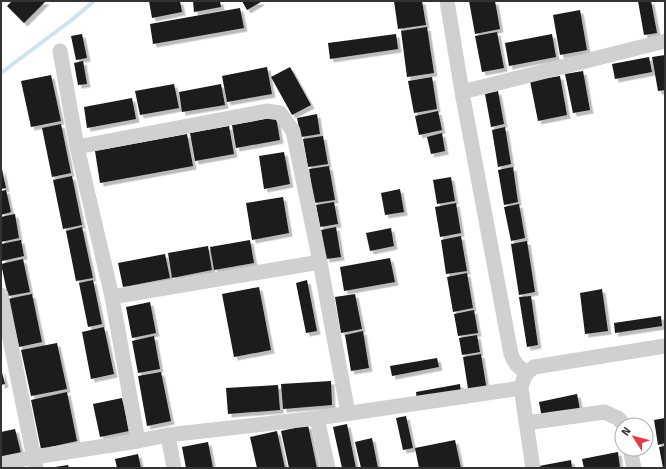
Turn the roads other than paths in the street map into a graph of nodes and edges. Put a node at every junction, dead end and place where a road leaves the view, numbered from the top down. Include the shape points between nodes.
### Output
1 (447, 1) edge
2 (665, 41) edge
3 (60, 51) dead end
4 (462, 92) junction
5 (77, 147) junction
6 (320, 262) junction
7 (1, 295) edge
8 (112, 297) junction
9 (665, 346) edge
10 (526, 372) junction
11 (521, 388) junction
12 (348, 413) junction
13 (616, 417) edge
14 (317, 418) junction
15 (526, 423) junction
16 (168, 435) junction
17 (138, 441) junction
18 (632, 457) edge
19 (35, 462) edge
20 (1, 464) edge
21 (174, 468) edge
22 (328, 468) edge
23 (533, 468) edge
24 (634, 468) edge

1 - 4 street
2 - 4 street
3 - 5 street
4 - 10 street via 511,354 513,362
5 - 6 street via 267,111 280,113 293,131
5 - 8 street
6 - 8 street
6 - 12 street
7 - 19 street
8 - 17 street
9 - 10 street via 534,367
10 - 11 street
11 - 12 street
11 - 15 street
12 - 14 street
13 - 15 street via 604,412
14 - 16 street
14 - 22 street
15 - 23 street
16 - 17 street
16 - 21 street
17 - 19 street
18 - 24 street
19 - 20 street

